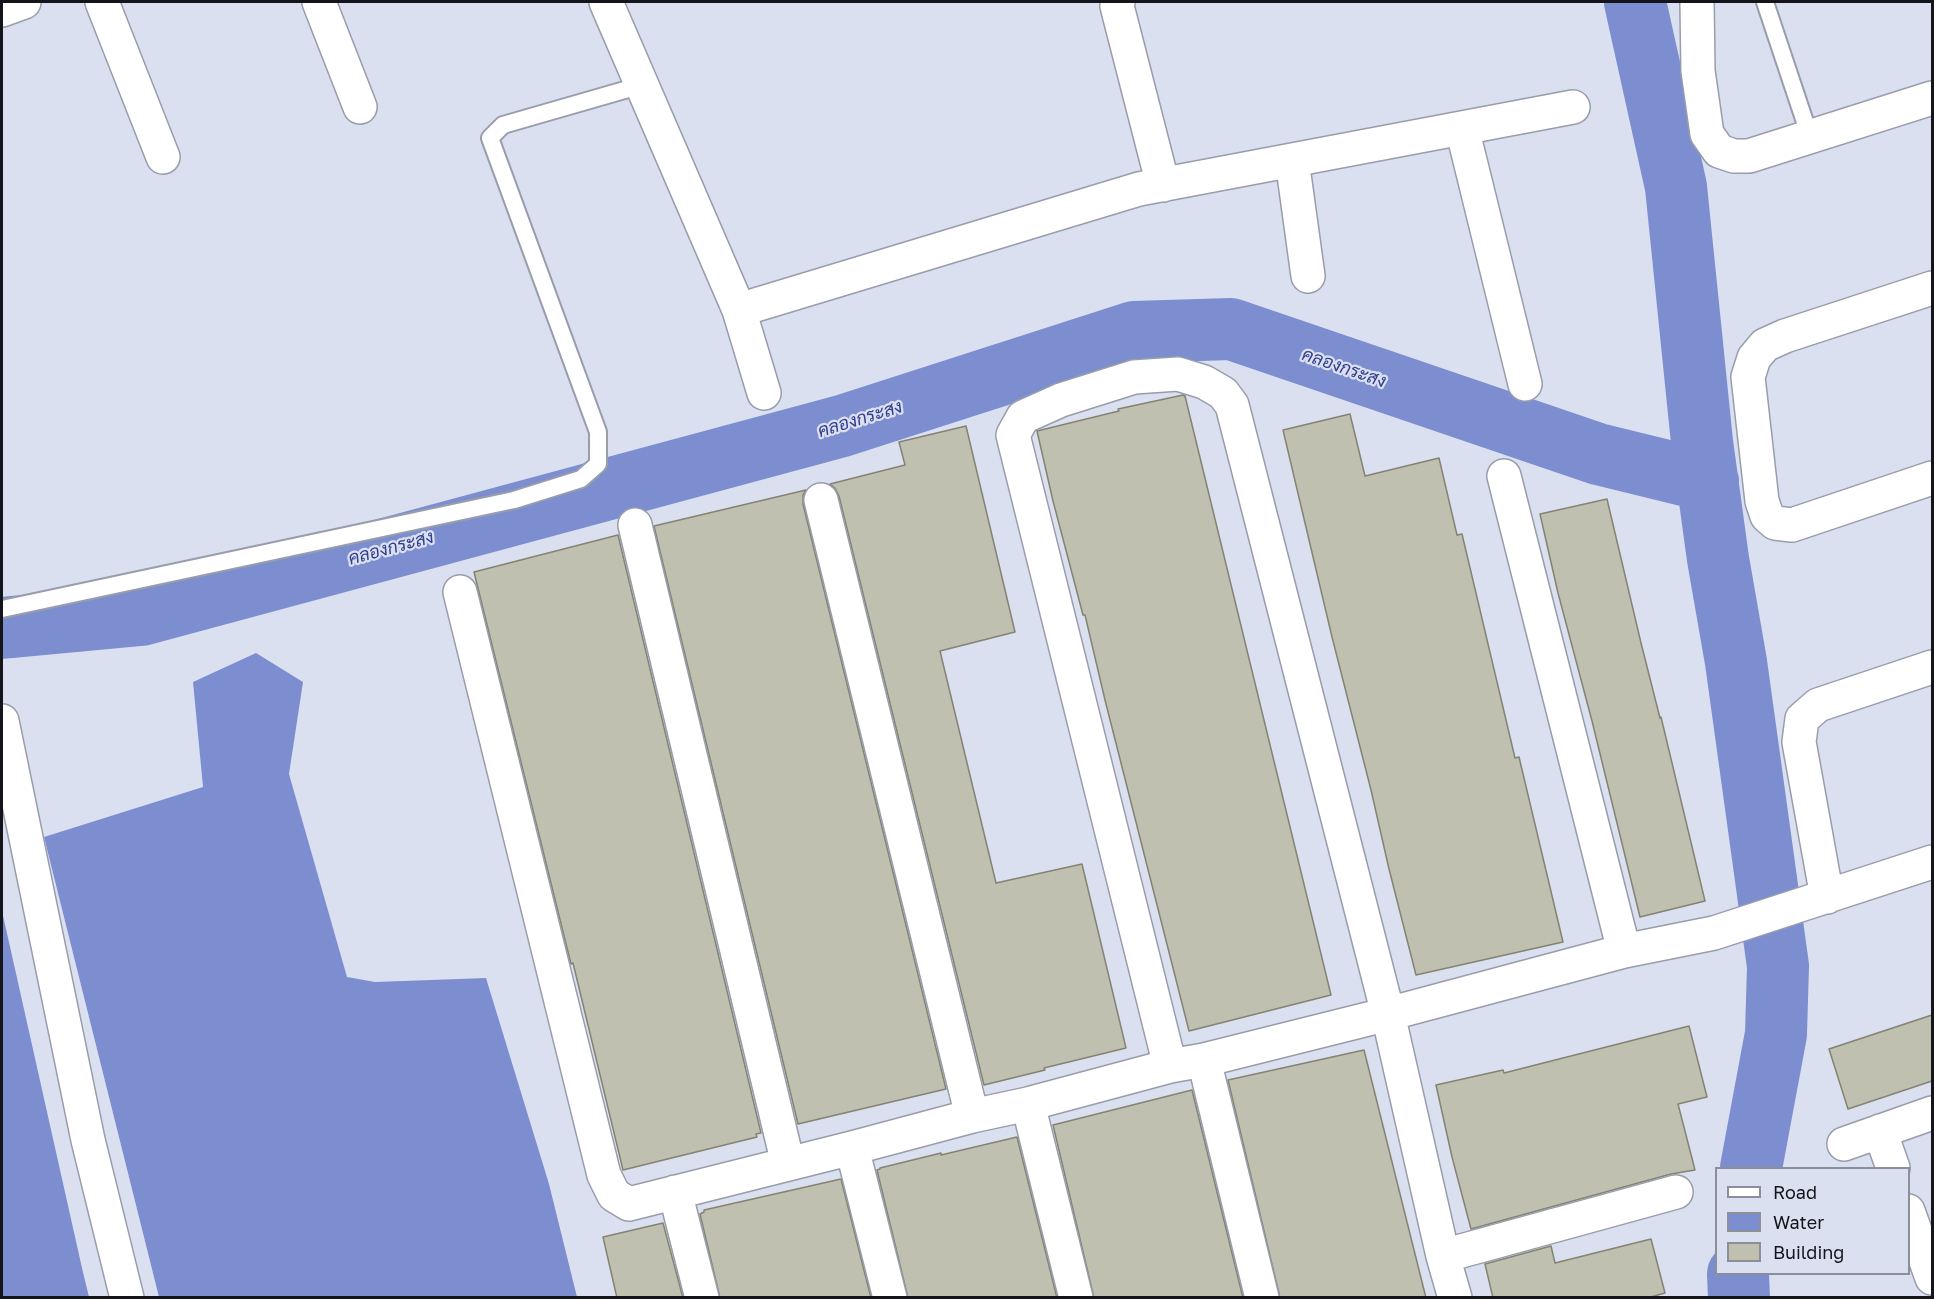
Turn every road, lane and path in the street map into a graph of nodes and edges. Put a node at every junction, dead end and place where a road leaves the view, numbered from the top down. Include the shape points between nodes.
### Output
1 (24, 2) edge
2 (102, 2) edge
3 (319, 2) edge
4 (606, 2) edge
5 (1118, 2) edge
6 (1697, 2) edge
7 (1765, 2) edge
8 (2, 10) edge
9 (642, 85) junction
10 (1932, 98) edge
11 (360, 107) dead end
12 (1573, 107) dead end
13 (1462, 128) junction
14 (1810, 136) junction
15 (163, 157) dead end
16 (1292, 160) junction
17 (1163, 185) junction
18 (1308, 276) dead end
19 (1932, 288) edge
20 (740, 310) junction
21 (1525, 384) dead end
22 (764, 393) dead end
23 (1504, 476) dead end
24 (1932, 478) edge
25 (821, 500) dead end
26 (635, 525) dead end
27 (460, 592) dead end
28 (2, 609) edge
29 (1932, 667) edge
30 (2, 721) edge
31 (1932, 862) edge
32 (1827, 897) junction
33 (1624, 951) junction
34 (1388, 1014) junction
35 (1204, 1060) junction
36 (1170, 1066) junction
37 (1028, 1104) junction
38 (1932, 1113) edge
39 (972, 1116) junction
40 (1880, 1131) junction
41 (1844, 1144) dead end
42 (852, 1148) junction
43 (788, 1164) junction
44 (1893, 1167) edge
45 (675, 1192) junction
46 (1676, 1192) dead end
47 (1910, 1217) edge
48 (1443, 1256) junction
49 (1932, 1278) edge
50 (127, 1298) edge
51 (702, 1298) edge
52 (890, 1298) edge
53 (1076, 1298) edge
54 (1262, 1298) edge
55 (1455, 1298) edge

1 - 8 street
2 - 15 street
3 - 11 street
4 - 9 street
5 - 17 street
6 - 14 street via 1698,71 1707,134 1719,151 1749,156
7 - 14 lane
9 - 20 street
9 - 28 lane via 503,124 490,138 598,432 598,464 581,479 514,500
10 - 14 street
12 - 13 street
13 - 16 street
13 - 21 street
16 - 17 street
16 - 18 street
17 - 20 street
19 - 24 street via 1765,345 1754,358 1748,377 1762,501 1767,516 1775,523 1792,525
20 - 22 street
23 - 33 street
25 - 39 street
26 - 43 street
27 - 45 street via 604,1175 614,1194 629,1204
29 - 32 street via 1818,705 1802,719 1799,742
30 - 50 street via 88,1140
31 - 32 street
32 - 33 street via 1714,933
33 - 34 street
34 - 35 street
34 - 36 street via 1232,405 1223,393 1204,382 1178,374 1134,377 1061,400 1023,417 1013,435
34 - 48 street
35 - 36 street
35 - 54 street
36 - 37 street
37 - 39 street
37 - 53 street
38 - 40 street
39 - 42 street
40 - 41 street
40 - 44 street
42 - 43 street
42 - 52 street
43 - 45 street
45 - 51 street
46 - 48 street
47 - 49 street
48 - 55 street

